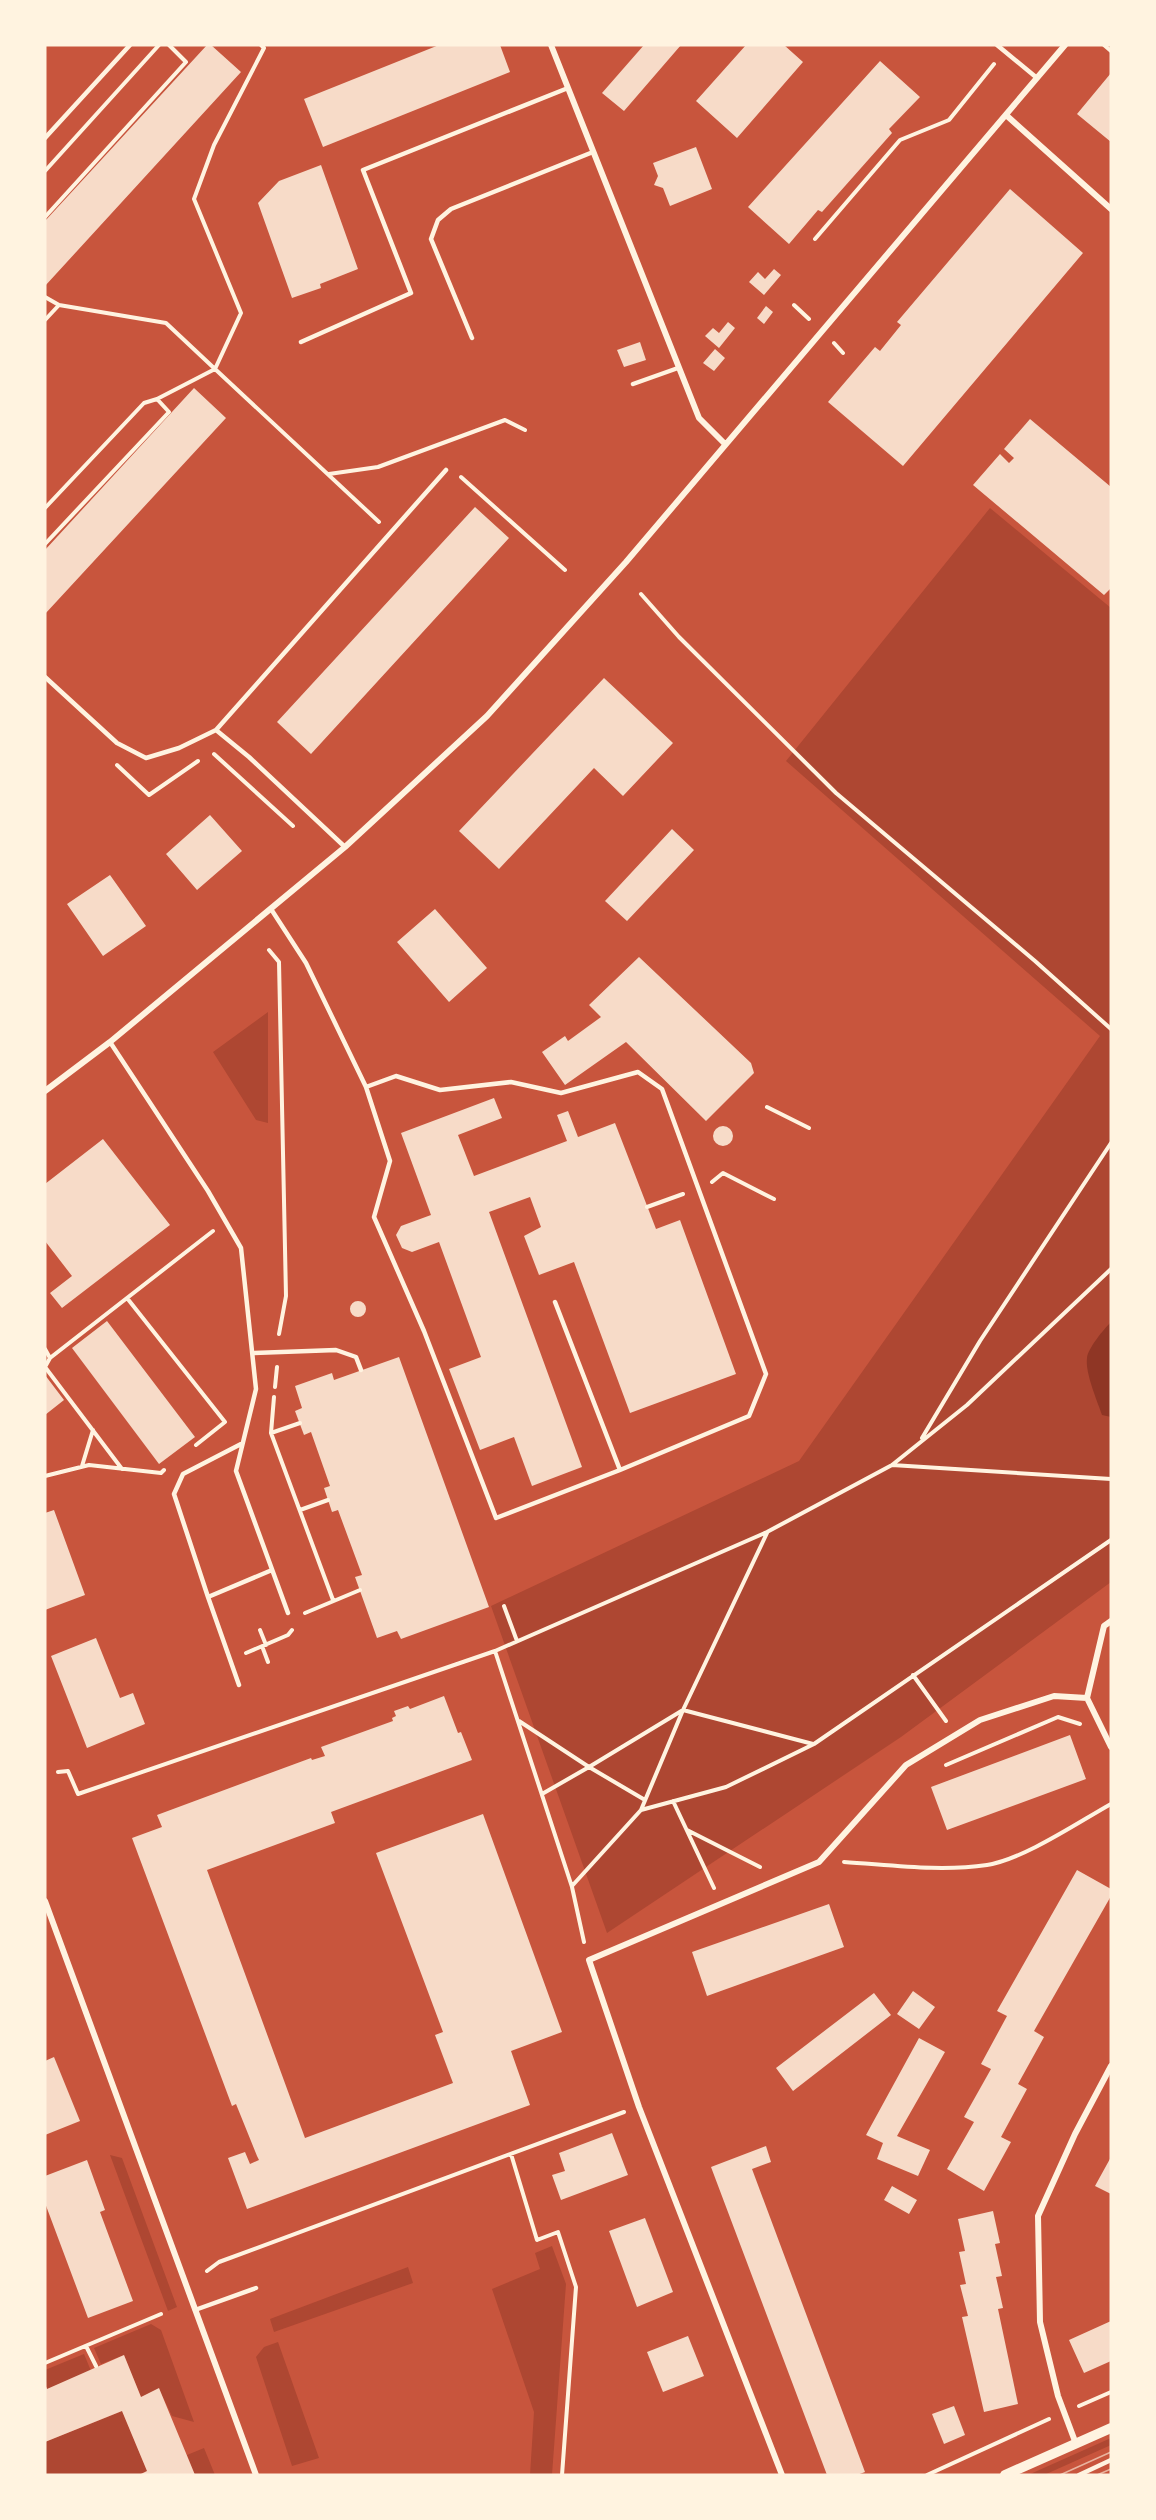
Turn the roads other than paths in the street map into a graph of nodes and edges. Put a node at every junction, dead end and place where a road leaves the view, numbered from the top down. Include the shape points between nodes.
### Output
1 (130, 45) edge
2 (551, 45) edge
3 (997, 45) edge
4 (1065, 45) edge
5 (1037, 78) junction
6 (568, 87) junction
7 (1006, 115) junction
8 (45, 138) edge
9 (593, 152) junction
10 (1111, 209) edge
11 (472, 338) dead end
12 (301, 342) dead end
13 (678, 368) junction
14 (633, 384) dead end
15 (725, 444) junction
16 (446, 470) dead end
17 (45, 677) edge
18 (216, 730) junction
19 (345, 847) junction
20 (271, 909) junction
21 (110, 1041) junction
22 (366, 1087) junction
23 (45, 1091) edge
24 (555, 1302) dead end
25 (253, 1353) junction
26 (361, 1370) dead end
27 (241, 1444) junction
28 (620, 1470) junction
29 (272, 1569) junction
30 (208, 1597) junction
31 (288, 1613) dead end
32 (1111, 1621) edge
33 (239, 1685) dead end
34 (1087, 1698) junction
35 (1111, 1747) edge
36 (45, 1901) edge
37 (1111, 2066) edge
38 (256, 2288) dead end
39 (195, 2310) junction
40 (1111, 2428) edge
41 (1076, 2444) junction
42 (1111, 2460) edge
43 (256, 2475) edge
44 (782, 2475) edge
45 (1005, 2475) edge
46 (1079, 2475) edge

1 - 8 lane
2 - 6 street
3 - 5 lane
4 - 5 street
5 - 7 street
6 - 9 street
6 - 12 lane via 363,170 411,292
7 - 10 street
7 - 15 street
9 - 11 lane via 451,209 438,220 430,239
9 - 13 street
13 - 14 lane
13 - 15 street via 699,418
15 - 19 street via 502,701
16 - 18 lane
17 - 18 lane via 117,743 146,758
18 - 19 lane
19 - 20 street
20 - 21 street
20 - 22 lane via 306,963
21 - 23 street
21 - 25 lane via 241,1248
22 - 28 lane via 390,1161 374,1217 424,1331 496,1518
22 - 28 lane via 396,1076 440,1090 511,1082 561,1093 638,1072 662,1089 766,1374 748,1416
24 - 28 lane
25 - 26 lane via 336,1350 356,1357
25 - 27 lane via 256,1389
27 - 29 lane via 236,1471
27 - 30 lane via 183,1474 174,1494
29 - 30 lane
29 - 31 lane
30 - 33 lane
32 - 34 street via 1104,1626
34 - 35 street
34 - 44 street via 1054,1696 980,1720 906,1765 819,1862 589,1960 639,2107
36 - 39 street
37 - 41 street via 1038,2216 1040,2322 1058,2396
38 - 39 lane
39 - 43 street
40 - 41 street
41 - 45 street
42 - 46 lane

